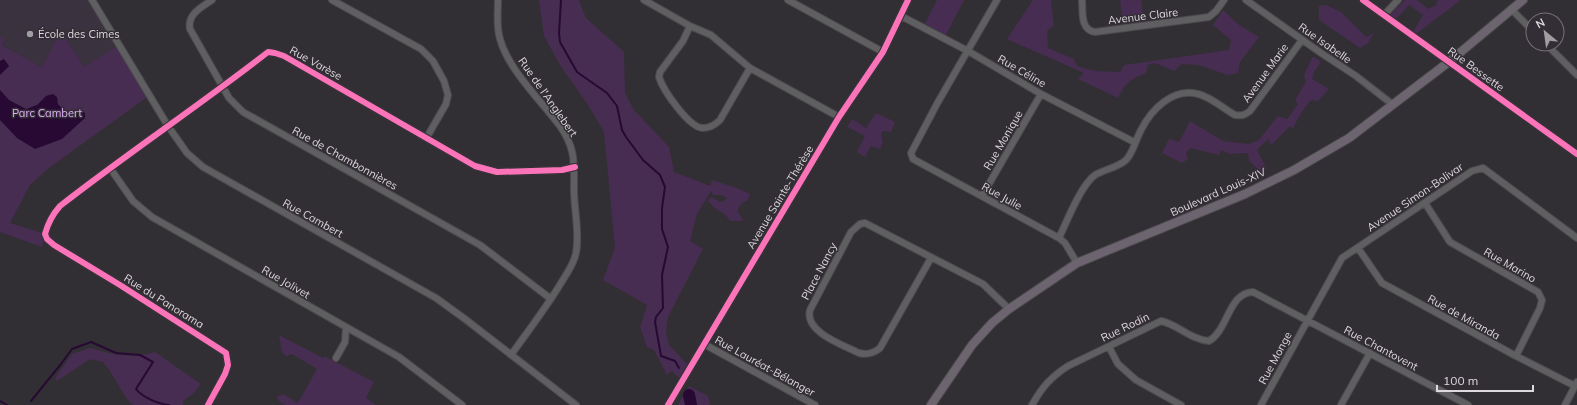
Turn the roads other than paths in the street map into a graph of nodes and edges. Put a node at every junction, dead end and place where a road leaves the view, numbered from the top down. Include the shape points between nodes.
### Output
1 (212, 0) edge
2 (332, 0) edge
3 (498, 0) edge
4 (644, 0) edge
5 (788, 0) edge
6 (908, 0) edge
7 (997, 0) edge
8 (1082, 0) edge
9 (1224, 0) edge
10 (1246, 0) edge
11 (1363, 0) edge
12 (1398, 0) edge
13 (1523, 0) edge
14 (94, 1) edge
15 (1512, 10) junction
16 (1384, 15) junction
17 (901, 16) junction
18 (1525, 23) edge
19 (690, 26) junction
20 (1302, 40) junction
21 (968, 51) junction
22 (883, 52) junction
23 (1554, 52) edge
24 (1450, 61) junction
25 (750, 68) junction
26 (1577, 75) edge
27 (223, 87) junction
28 (1041, 94) junction
29 (1392, 104) junction
30 (840, 117) junction
31 (168, 126) junction
32 (427, 137) junction
33 (1134, 142) junction
34 (1577, 154) edge
35 (575, 167) junction
36 (110, 168) junction
37 (982, 196) junction
38 (1425, 203) junction
39 (45, 234) joint
40 (1059, 238) junction
41 (1577, 238) edge
42 (1358, 248) junction
43 (931, 258) junction
44 (1077, 264) junction
45 (551, 299) junction
46 (1009, 309) junction
47 (1307, 320) junction
48 (346, 327) junction
49 (704, 344) junction
50 (1109, 347) junction
51 (1370, 353) junction
52 (511, 355) junction
53 (1516, 356) junction
54 (336, 358) dead end
55 (1576, 384) edge
56 (566, 402) edge
57 (208, 405) edge
58 (462, 405) edge
59 (576, 405) edge
60 (668, 405) edge
61 (815, 405) edge
62 (931, 405) edge
63 (1032, 405) edge
64 (1181, 405) edge
65 (1261, 405) edge
66 (1341, 405) edge
67 (1468, 405) edge
68 (1565, 405) edge

1 - 27 street, Rue de Chambonnières via 192,15 189,24
2 - 32 street via 421,49 433,61 448,95 446,104
3 - 35 street, Rue de l'Anglebert via 498,25 505,52 567,137
4 - 19 street
5 - 22 street
6 - 17 street, Avenue Sainte-Thérèse
7 - 21 street
8 - 9 street, Avenue Claire via 1084,24 1086,28 1095,32 1209,17
10 - 20 street, Rue Isabelle
11 - 16 street, Rue Bessette
12 - 16 street
13 - 15 main road, Boulevard Louis-XIV
14 - 31 street, Rue Cambert
15 - 18 street
15 - 24 main road, Boulevard Louis-XIV
16 - 24 street, Rue Bessette
17 - 21 street, Rue Céline
17 - 22 street, Avenue Sainte-Thérèse
19 - 25 street via 711,35
19 - 25 street via 683,41 658,77 672,100 696,125 709,127 720,120
20 - 29 street, Rue Isabelle
20 - 33 street, Avenue Marie via 1245,115 1235,115 1199,94 1189,92 1161,104 1145,121
21 - 28 street, Rue Céline
21 - 37 street, Rue Julie via 912,153 914,159
22 - 30 street, Avenue Sainte-Thérèse
23 - 26 street
24 - 29 main road, Boulevard Louis-XIV
24 - 34 street, Rue Bessette
25 - 30 street
27 - 31 street, Rue Varèse
27 - 32 street, Rue Varèse via 268,52 275,53
27 - 45 street, Rue de Chambonnières via 234,104 244,112 480,245
28 - 33 street, Rue Céline
28 - 37 street, Rue Monique
29 - 44 main road, Boulevard Louis-XIV via 1348,138 1294,170 1245,194
30 - 49 street, Avenue Sainte-Thérèse
31 - 36 street, Rue Varèse
31 - 52 street, Rue Cambert via 186,153 203,167 436,298
32 - 35 street, Rue Varèse via 488,171 562,170
33 - 40 street, Avenue Marie via 1126,160 1088,181
35 - 45 street, Rue de l'Anglebert via 576,253
36 - 39 street, Rue Varèse via 60,206 53,214
36 - 48 street, Rue Jolivet via 133,201 152,217
37 - 40 street, Rue Julie
38 - 41 street, Avenue Simon-Bolivar via 1466,174 1482,168
38 - 42 street, Avenue Simon-Bolivar
38 - 53 street, Rue Marino via 1450,242 1538,292 1542,300 1540,308
39 - 57 street, Rue du Panorama via 54,245 226,353 228,365 225,374
40 - 44 street, Rue Julie via 1065,243
42 - 47 street, Avenue Simon-Bolivar via 1342,258
42 - 53 street, Rue de Miranda via 1382,283
43 - 43 street, Place Nancy via 870,225 860,224 851,232 810,310 810,320 818,332 859,353 865,355 875,352 880,348
43 - 46 street, Place Nancy via 983,284
44 - 46 main road, Boulevard Louis-XIV
45 - 52 street, Rue de l'Anglebert
46 - 62 main road, Boulevard Louis-XIV via 972,345
47 - 50 street, Rue Rodin via 1258,294 1247,292 1236,300 1219,333 1209,341 1197,340 1172,324 1161,321
47 - 51 street, Rue Chantovent
47 - 65 street, Rue Monge
48 - 54 street via 345,342
48 - 58 street, Rue Jolivet via 399,357
49 - 60 street, Avenue Sainte-Thérèse
49 - 61 street, Rue Lauréat-Bélanger
50 - 63 street, Rue Rodin via 1068,366 1055,375
50 - 64 street via 1118,364 1136,380
51 - 66 street
51 - 67 street, Rue Chantovent
52 - 56 street, Rue Cambert
53 - 55 street, Rue de Miranda
55 - 68 street
56 - 59 street, Rue Cambert

